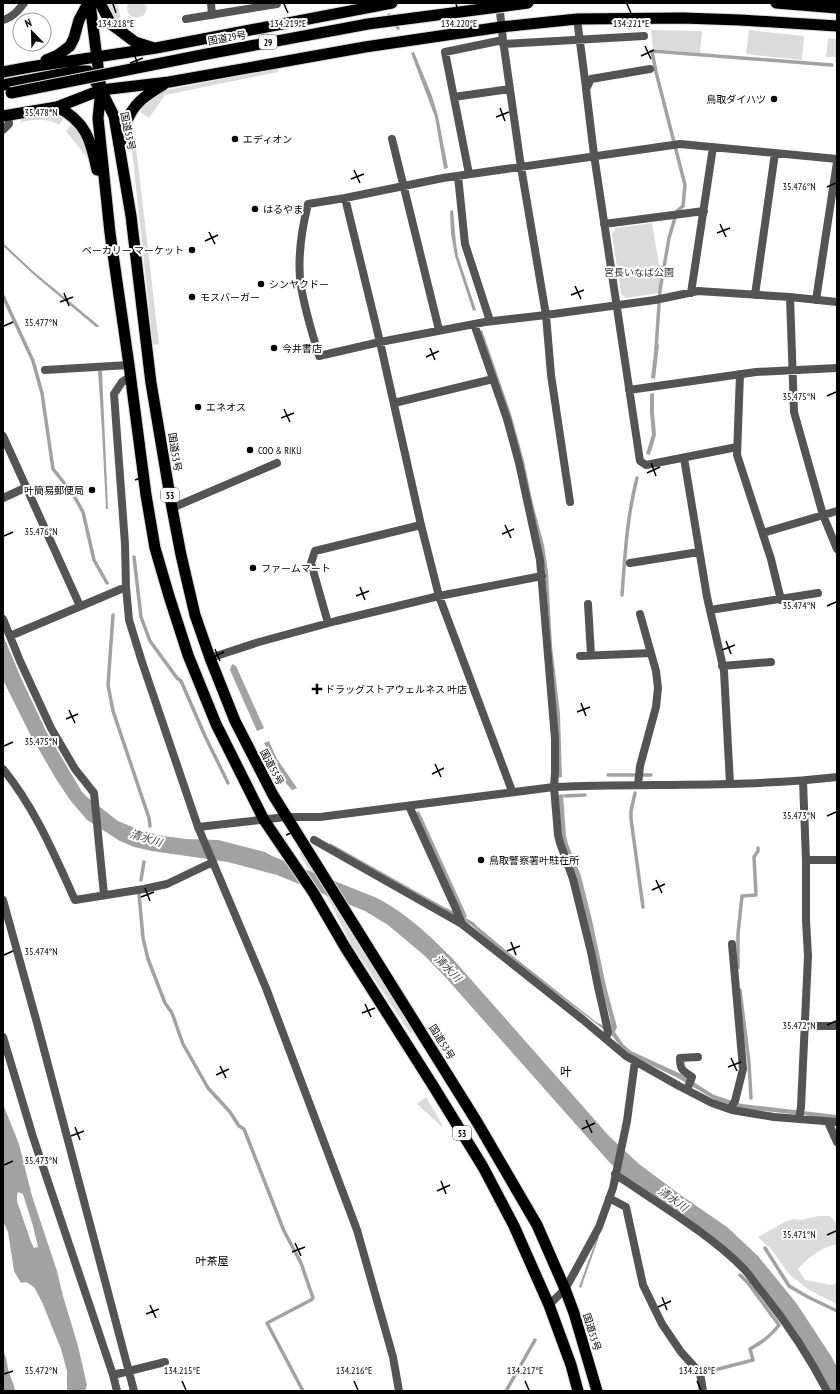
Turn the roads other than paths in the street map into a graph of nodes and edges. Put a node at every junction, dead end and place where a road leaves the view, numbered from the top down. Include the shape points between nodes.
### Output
1 (24, 3) edge
2 (89, 3) edge
3 (100, 3) edge
4 (211, 3) edge
5 (277, 3) edge
6 (392, 3) edge
7 (499, 3) edge
8 (528, 3) edge
9 (776, 3) edge
10 (837, 8) edge
11 (212, 15) junction
12 (186, 19) dead end
13 (577, 19) junction
14 (3, 20) edge
15 (501, 26) junction
16 (837, 26) edge
17 (644, 36) dead end
18 (580, 39) junction
19 (503, 42) junction
20 (156, 48) junction
21 (97, 57) junction
22 (30, 67) junction
23 (650, 69) dead end
24 (3, 72) edge
25 (169, 82) junction
26 (510, 89) junction
27 (586, 89) junction
28 (101, 90) junction
29 (6, 91) edge
30 (454, 97) junction
31 (58, 107) junction
32 (6, 116) edge
33 (3, 130) edge
34 (392, 139) dead end
35 (119, 146) junction
36 (713, 147) junction
37 (775, 152) junction
38 (594, 155) junction
39 (837, 159) edge
40 (837, 162) edge
41 (521, 167) junction
42 (469, 174) junction
43 (458, 176) junction
44 (404, 186) junction
45 (345, 198) junction
46 (704, 210) junction
47 (604, 224) junction
48 (110, 233) junction
49 (692, 293) junction
50 (754, 295) junction
51 (790, 297) junction
52 (816, 300) junction
53 (837, 302) edge
54 (616, 306) junction
55 (546, 315) junction
56 (490, 321) junction
57 (474, 324) junction
58 (439, 330) junction
59 (380, 342) junction
60 (129, 365) junction
61 (837, 368) edge
62 (45, 370) dead end
63 (793, 370) junction
64 (740, 374) junction
65 (130, 377) junction
66 (493, 379) junction
67 (629, 390) junction
68 (394, 403) junction
69 (3, 436) edge
70 (737, 447) junction
71 (684, 458) junction
72 (277, 463) dead end
73 (27, 487) junction
74 (3, 498) edge
75 (570, 502) dead end
76 (172, 508) junction
77 (837, 511) edge
78 (823, 515) junction
79 (421, 525) junction
80 (762, 533) junction
81 (837, 549) edge
82 (699, 552) junction
83 (630, 563) dead end
84 (542, 576) junction
85 (126, 587) junction
86 (818, 593) dead end
87 (439, 596) junction
88 (781, 600) junction
89 (588, 604) dead end
90 (80, 606) junction
91 (710, 610) junction
92 (640, 614) dead end
93 (3, 619) edge
94 (328, 624) junction
95 (10, 636) junction
96 (651, 653) junction
97 (591, 655) junction
98 (580, 656) dead end
99 (210, 658) junction
100 (771, 662) dead end
101 (722, 666) junction
102 (3, 769) edge
103 (837, 777) edge
104 (803, 781) junction
105 (730, 784) junction
106 (638, 785) junction
107 (554, 787) junction
108 (512, 792) junction
109 (409, 806) junction
110 (286, 817) junction
111 (264, 820) junction
112 (198, 827) junction
113 (314, 840) dead end
114 (806, 860) junction
115 (837, 860) edge
116 (213, 862) junction
117 (104, 895) junction
118 (3, 900) edge
119 (5, 916) edge
120 (462, 924) junction
121 (732, 944) dead end
122 (804, 1026) junction
123 (837, 1026) edge
124 (3, 1037) edge
125 (606, 1038) junction
126 (698, 1057) dead end
127 (635, 1061) junction
128 (687, 1090) junction
129 (730, 1109) junction
130 (799, 1119) junction
131 (828, 1122) junction
132 (837, 1122) edge
133 (837, 1142) edge
134 (615, 1174) junction
135 (609, 1198) junction
136 (565, 1289) junction
137 (549, 1305) junction
138 (165, 1362) dead end
139 (129, 1371) junction
140 (113, 1375) junction
141 (117, 1391) edge
142 (134, 1391) edge
143 (400, 1391) edge
144 (578, 1391) edge
145 (597, 1391) edge
146 (703, 1391) edge
147 (827, 1391) edge

1 - 14 street via 16,13
2 - 21 highway, 国道53号 / 53
2 - 22 highway via 79,20 70,46 58,55
3 - 20 highway via 111,24 135,42
4 - 11 street
5 - 11 street
6 - 20 highway
7 - 15 street
8 - 29 highway, 国道29号 / 29, bridge via 368,24
9 - 10 highway
11 - 12 street
13 - 15 highway
13 - 16 highway via 683,18
13 - 18 street
15 - 19 street
15 - 25 highway
17 - 18 street
18 - 19 street
18 - 27 street
19 - 26 street
19 - 30 street via 445,52
20 - 21 highway
21 - 22 highway
21 - 28 highway, 国道53号 / 53
22 - 24 highway
23 - 27 street via 591,78
25 - 28 highway
25 - 35 highway via 147,94 140,101 126,123
26 - 30 street
26 - 41 street
27 - 38 street
28 - 29 highway, 29 via 88,71 77,71
28 - 31 highway
28 - 35 highway, 国道53号 / 53 via 114,116
28 - 48 highway, 国道53号 / 53 via 98,118
30 - 42 street
31 - 32 highway
31 - 48 highway via 74,118 91,144
32 - 33 street via 9,124
34 - 44 street
35 - 76 highway, 国道53号 / 53 via 131,216 151,382
36 - 37 street
36 - 38 street via 680,144
36 - 46 street
37 - 39 street
37 - 50 street
38 - 41 street
38 - 47 street
40 - 52 street
41 - 42 street
41 - 55 street
42 - 43 street
43 - 44 street
43 - 56 street via 466,248
44 - 45 street
44 - 58 street
45 - 59 street
45 - 59 street via 308,204 300,247 302,293 319,356
46 - 47 street
46 - 49 street
47 - 54 street
48 - 60 highway, 国道53号 / 53
49 - 50 street
49 - 54 street
50 - 51 street
51 - 52 street
51 - 63 street
52 - 53 street
54 - 55 street
54 - 67 street
55 - 56 street
55 - 75 street via 551,375
56 - 57 street
57 - 58 street
57 - 66 street
58 - 59 street
59 - 68 street
60 - 62 street
60 - 65 highway, 国道53号 / 53
61 - 63 street
63 - 64 street
63 - 78 street via 794,412
64 - 67 street
64 - 70 street
65 - 85 street via 122,382 114,394
65 - 111 highway, 国道53号 / 53 via 155,548 169,596 188,655 216,724
66 - 68 street
66 - 84 street via 519,463
67 - 71 street via 640,461 646,465
68 - 79 street
69 - 73 street
70 - 71 street
70 - 80 street via 737,455
71 - 82 street
72 - 76 street
73 - 74 street
73 - 90 street
76 - 99 highway, 国道53号 / 53 via 195,615
77 - 78 street
78 - 80 street
78 - 81 street
79 - 87 street
79 - 94 street via 315,551 311,563
80 - 88 street
82 - 83 street
82 - 91 street
84 - 87 street
84 - 107 street via 554,739
85 - 90 street
85 - 112 street via 129,620
86 - 88 street
87 - 94 street
87 - 108 street
88 - 91 street
89 - 97 street
90 - 95 street
91 - 101 street
92 - 96 street
93 - 95 street
94 - 99 street
95 - 117 street via 51,728 75,769 94,793
96 - 97 street
96 - 106 street via 658,688
97 - 98 street
99 - 110 highway, 国道53号 / 53 via 235,721
100 - 101 street
101 - 105 street
102 - 117 street via 18,787 42,828 75,900
103 - 104 street
104 - 105 street
104 - 114 street
105 - 106 street
106 - 107 street
107 - 108 street
107 - 125 street via 560,843 573,879 588,939 605,1014 608,1033
108 - 109 street
109 - 110 street via 320,817
109 - 120 street
110 - 111 street
110 - 136 highway, 国道53号 / 53 via 502,1163 537,1225
111 - 112 street
111 - 137 highway, 国道53号 / 53 via 313,892 483,1167 514,1226
112 - 116 street
113 - 120 street
114 - 115 street
114 - 122 street via 808,956
116 - 117 street via 167,884
116 - 143 street via 266,988 357,1230 393,1357
118 - 119 street
119 - 139 street via 37,1023
120 - 125 street
121 - 129 street via 743,1069
122 - 123 street
122 - 130 street
124 - 140 street via 33,1137
125 - 127 street
126 - 128 street via 680,1058 680,1067 692,1077
127 - 128 street
127 - 134 street via 627,1121
128 - 129 street
129 - 130 street via 755,1115
130 - 131 street
131 - 132 street
131 - 133 street
134 - 135 street
134 - 147 street via 698,1231 745,1270 775,1308
135 - 136 street via 599,1227
135 - 146 street via 626,1207 643,1285 662,1324 681,1352 700,1373
136 - 137 street
136 - 145 highway, 国道53号 / 53
137 - 144 highway, 国道53号 / 53
138 - 139 street
139 - 140 street
139 - 142 street
140 - 141 street

